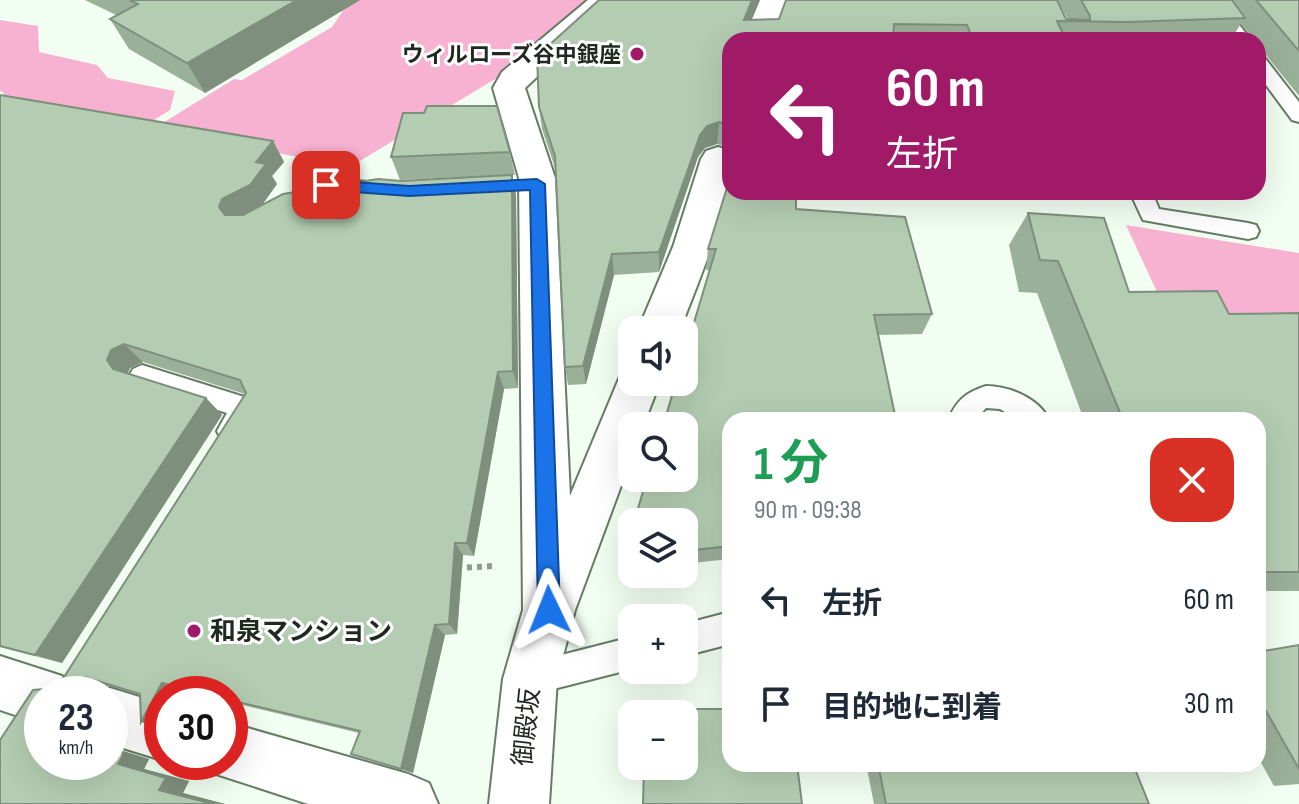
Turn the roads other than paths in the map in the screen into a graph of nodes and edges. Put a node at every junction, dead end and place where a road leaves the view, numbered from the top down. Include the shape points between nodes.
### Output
1 (605, 0) edge
2 (774, 0) edge
3 (1211, 0) edge
4 (761, 32) edge
5 (1236, 32) edge
6 (1266, 72) edge
7 (1299, 116) edge
8 (718, 159) dead end
9 (395, 190) edge
10 (1144, 200) edge
11 (272, 212) edge
12 (1248, 231) dead end
13 (665, 316) edge
14 (142, 376) edge
15 (633, 396) edge
16 (964, 412) edge
17 (1025, 412) edge
18 (212, 460) edge
19 (549, 610) junction
20 (722, 630) edge
21 (698, 636) edge
22 (618, 657) edge
23 (530, 679) junction
24 (0, 683) edge
25 (24, 688) edge
26 (248, 757) edge
27 (408, 804) edge
28 (519, 804) edge

1 - 19 street via 509,88 523,185
2 - 4 street
3 - 5 lane
6 - 7 lane
8 - 13 street
9 - 11 lane via 326,185
10 - 12 lane via 1151,215
14 - 18 lane via 245,408
15 - 19 street, 御殿坂
16 - 17 lane via 983,398 1002,396
19 - 23 street, 御殿坂
20 - 21 lane
22 - 23 lane
23 - 28 street, 御殿坂
24 - 25 street
26 - 27 street

